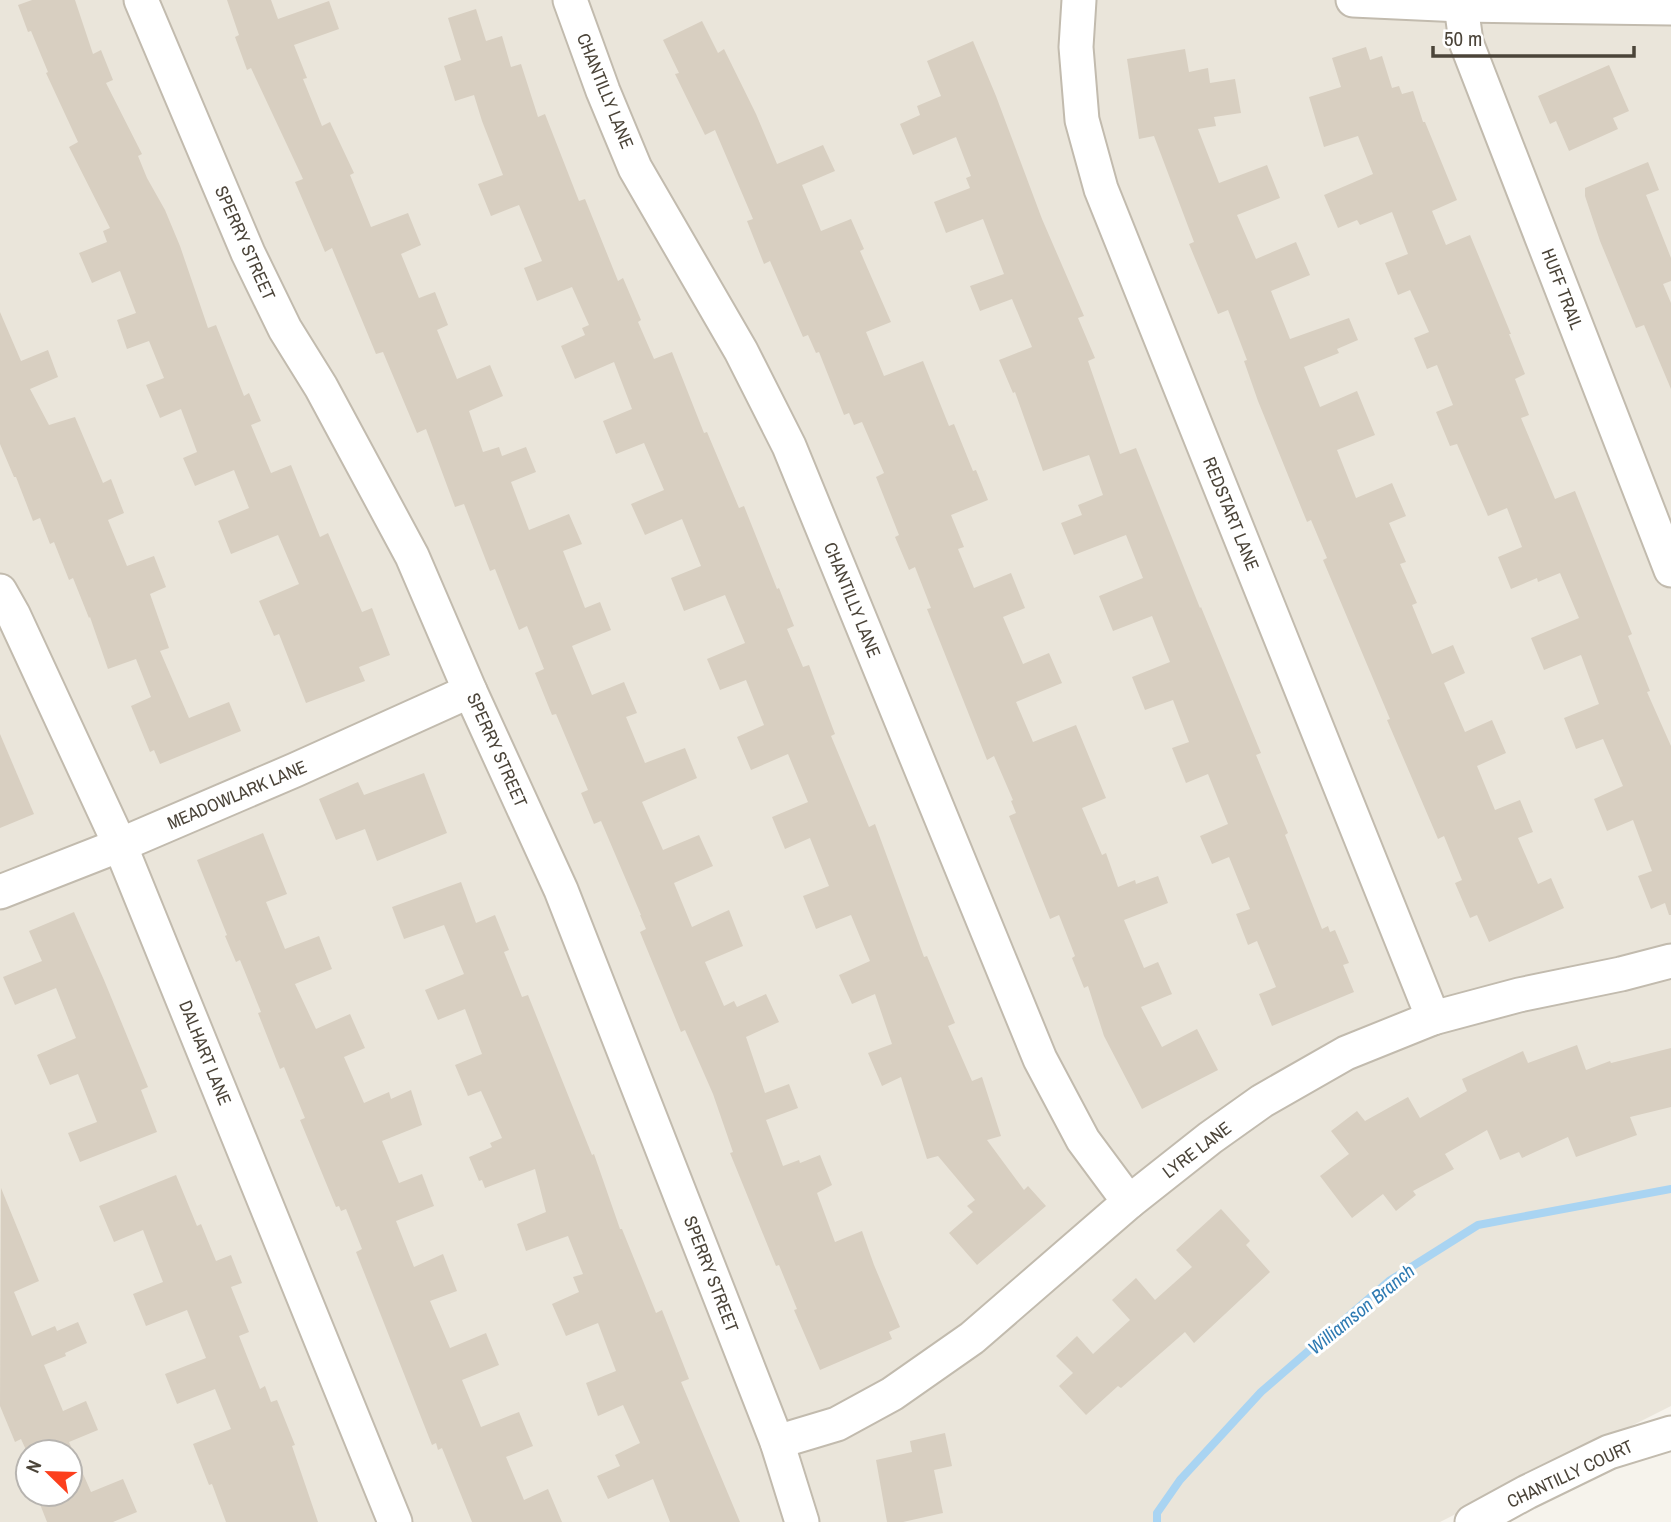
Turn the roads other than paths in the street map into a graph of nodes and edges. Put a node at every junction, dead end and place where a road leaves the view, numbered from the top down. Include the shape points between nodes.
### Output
1 (141, 0) edge
2 (570, 0) edge
3 (1079, 0) edge
4 (1353, 0) edge
5 (1461, 5) junction
6 (1671, 8) edge
7 (1671, 570) edge
8 (0, 591) edge
9 (470, 691) junction
10 (120, 845) junction
11 (0, 892) edge
12 (1671, 961) edge
13 (1433, 1018) junction
14 (1129, 1202) junction
15 (1671, 1433) edge
16 (777, 1442) junction
17 (395, 1522) edge
18 (803, 1522) edge
19 (1472, 1522) edge

1 - 9 street, SPERRY STREET via 248,253 285,329 412,556
2 - 14 street, CHANTILLY LANE via 635,168 741,351 789,446 1041,1059 1083,1140
3 - 13 street, REDSTART LANE via 1076,47 1082,120 1101,189
4 - 5 street
5 - 6 street
5 - 7 street, HUFF TRAIL via 1466,43
8 - 10 street, DALHART LANE
9 - 10 street, MEADOWLARK LANE
9 - 16 street, SPERRY STREET via 561,890
10 - 11 street, MEADOWLARK LANE
10 - 17 street, DALHART LANE
12 - 13 street, LYRE LANE
13 - 14 street, LYRE LANE via 1346,1053 1262,1101
14 - 16 street, LYRE LANE via 972,1338 892,1394 837,1424
15 - 19 street, CHANTILLY COURT via 1609,1452
16 - 18 street, SPERRY STREET

